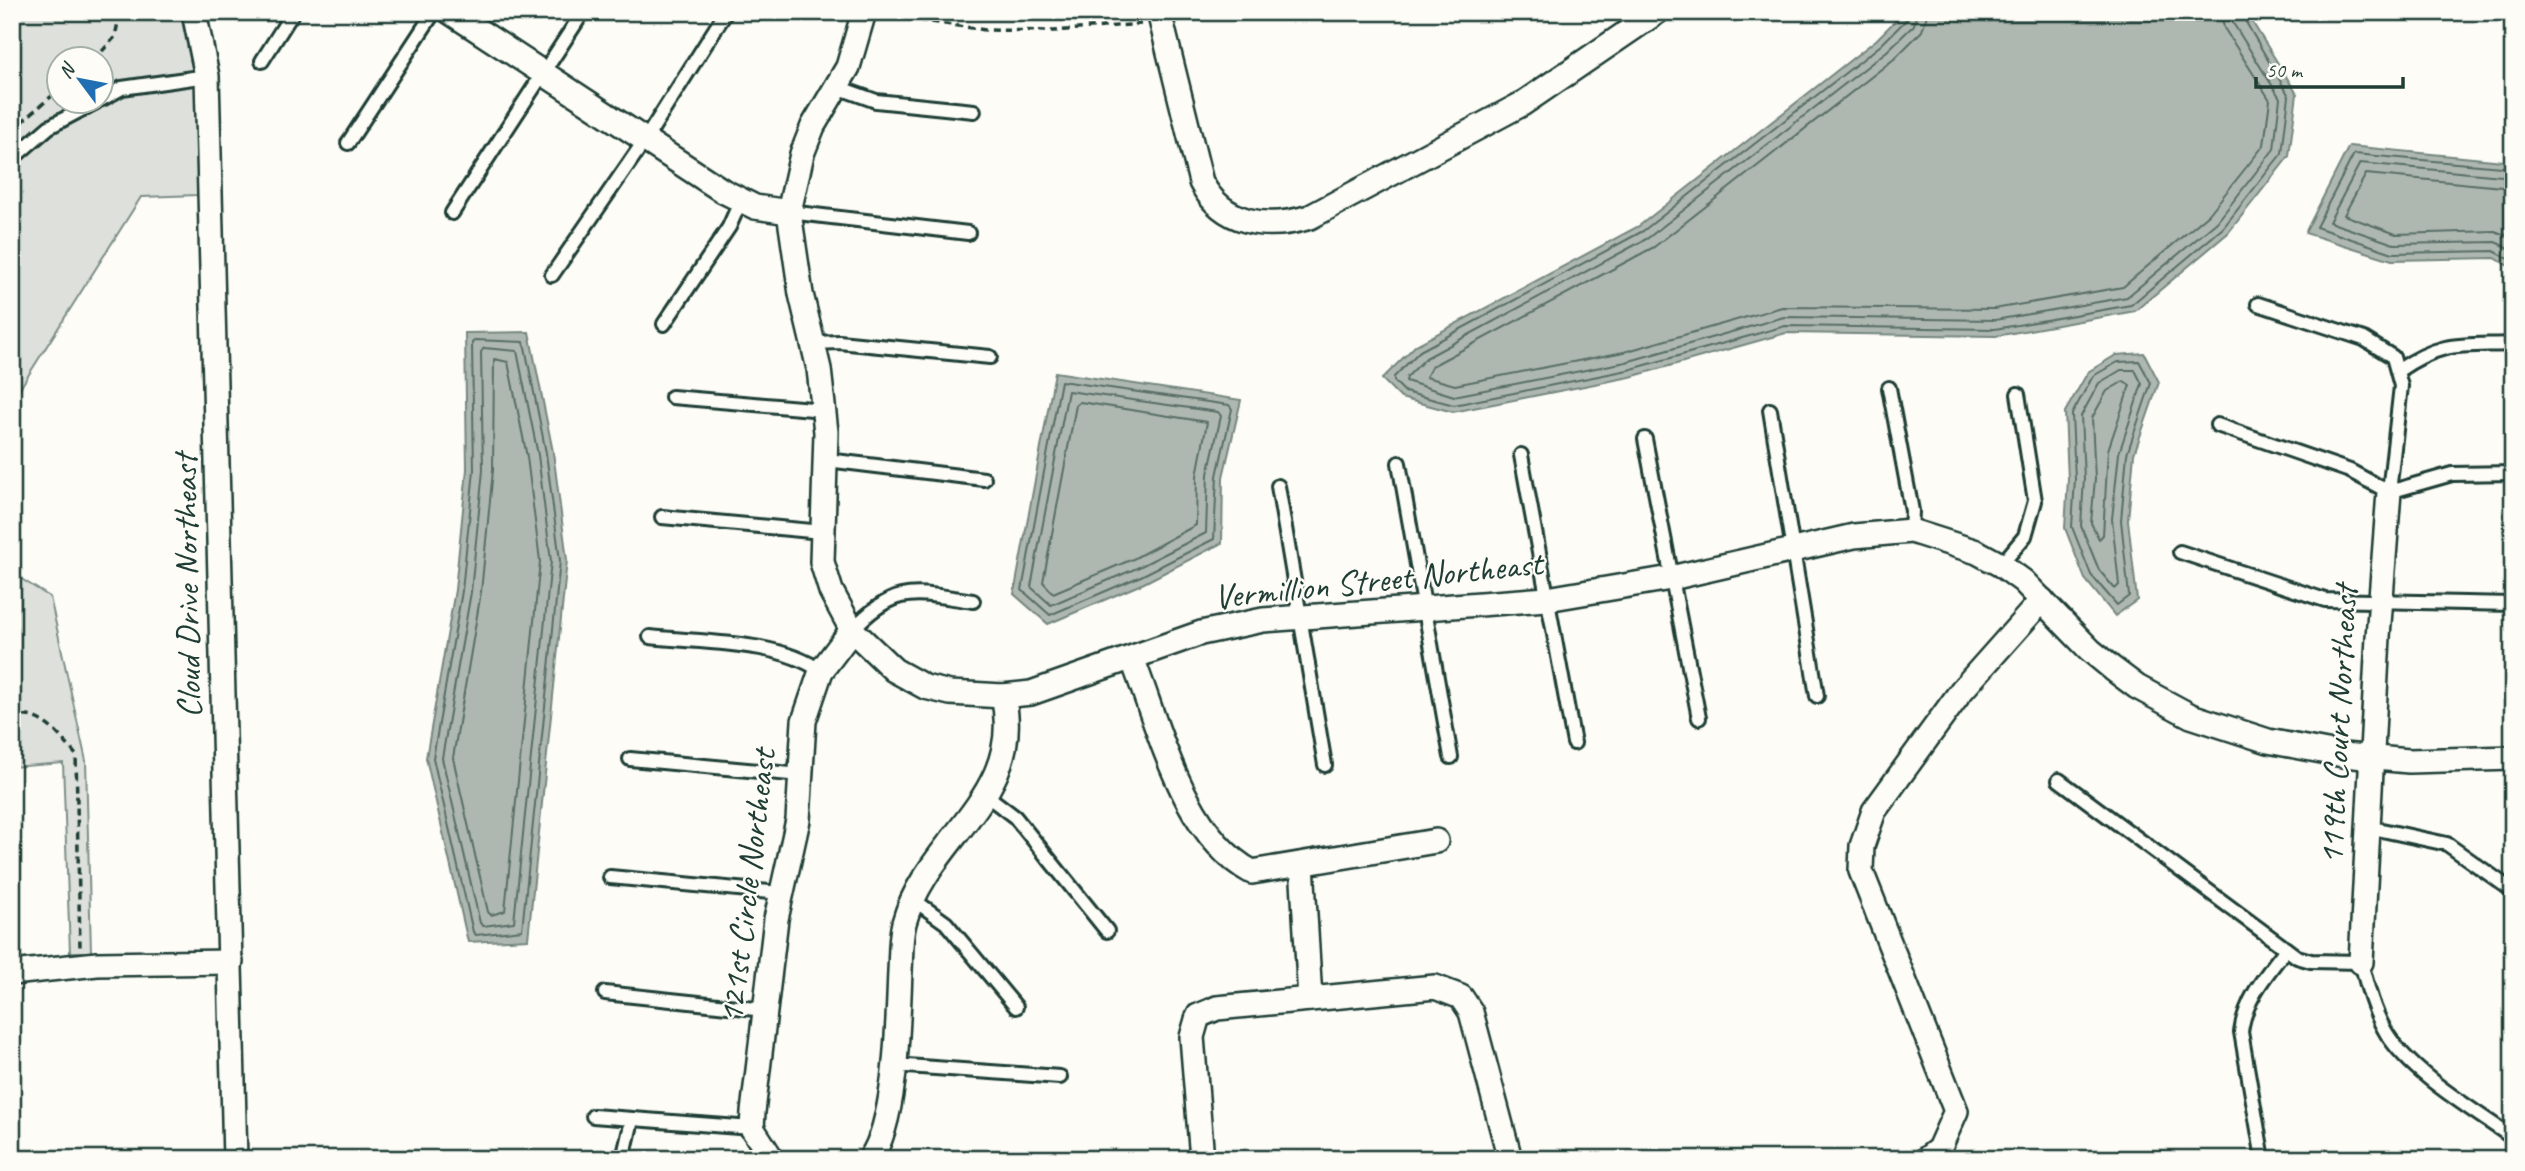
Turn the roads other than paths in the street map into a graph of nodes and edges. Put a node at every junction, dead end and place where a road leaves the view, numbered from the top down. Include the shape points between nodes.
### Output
1 (194, 12) edge
2 (293, 12) edge
3 (434, 12) edge
4 (450, 12) edge
5 (583, 12) edge
6 (726, 12) edge
7 (1657, 12) edge
8 (872, 13) edge
9 (1160, 16) edge
10 (262, 61) dead end
11 (544, 75) junction
12 (207, 76) junction
13 (837, 88) junction
14 (116, 91) edge
15 (974, 111) dead end
16 (70, 116) edge
17 (645, 140) junction
18 (348, 143) dead end
19 (12, 159) edge
20 (741, 200) junction
21 (452, 212) dead end
22 (789, 212) junction
23 (968, 233) dead end
24 (552, 275) dead end
25 (2258, 304) dead end
26 (664, 324) dead end
27 (815, 344) junction
28 (2513, 344) edge
29 (990, 358) dead end
30 (2399, 370) junction
31 (1889, 388) dead end
32 (2018, 394) dead end
33 (672, 397) dead end
34 (824, 410) junction
35 (1770, 410) dead end
36 (2217, 425) dead end
37 (1645, 439) dead end
38 (1521, 455) dead end
39 (827, 460) junction
40 (1399, 463) dead end
41 (2513, 473) edge
42 (984, 480) dead end
43 (1278, 486) dead end
44 (2389, 492) junction
45 (662, 517) dead end
46 (822, 531) junction
47 (1911, 531) junction
48 (1794, 550) junction
49 (2180, 551) dead end
50 (2001, 565) junction
51 (1671, 578) junction
52 (1547, 599) junction
53 (2042, 600) junction
54 (973, 601) dead end
55 (2380, 603) junction
56 (2513, 604) edge
57 (1424, 608) junction
58 (1300, 617) junction
59 (852, 629) junction
60 (650, 638) dead end
61 (1132, 657) junction
62 (821, 671) junction
63 (1003, 696) junction
64 (1817, 696) dead end
65 (1699, 718) dead end
66 (1574, 743) dead end
67 (1451, 757) dead end
68 (2513, 758) edge
69 (630, 759) dead end
70 (2371, 759) junction
71 (1325, 765) dead end
72 (801, 775) junction
73 (2059, 780) dead end
74 (986, 795) junction
75 (2368, 827) junction
76 (1436, 841) dead end
77 (1302, 863) junction
78 (610, 877) dead end
79 (2513, 891) edge
80 (780, 893) junction
81 (914, 900) junction
82 (1107, 930) dead end
83 (2286, 949) junction
84 (231, 962) junction
85 (2361, 962) junction
86 (12, 973) edge
87 (605, 993) dead end
88 (1310, 999) junction
89 (1016, 1007) dead end
90 (765, 1010) junction
91 (893, 1065) junction
92 (1060, 1077) dead end
93 (593, 1116) dead end
94 (632, 1120) junction
95 (752, 1128) junction
96 (2513, 1138) edge
97 (871, 1158) edge
98 (235, 1159) edge
99 (624, 1159) edge
100 (772, 1159) edge
101 (1202, 1159) edge
102 (1510, 1159) edge
103 (1926, 1159) edge
104 (2263, 1159) edge

1 - 12 street, Cloud Drive Northeast
2 - 10 lane
3 - 18 lane
4 - 11 street
5 - 11 lane
6 - 17 lane
7 - 9 street via 1522,104 1310,217 1287,224 1240,220 1210,199 1201,182
8 - 13 street, Vermillion Street Northeast
11 - 17 street
11 - 21 lane
12 - 14 lane
12 - 84 street, Cloud Drive Northeast
13 - 15 lane via 876,101
13 - 22 street, Vermillion Street Northeast via 813,126
16 - 19 lane via 49,127
17 - 20 street
17 - 24 lane
20 - 22 street
20 - 26 lane via 729,227
22 - 23 lane
22 - 27 street, Vermillion Street Northeast via 801,294
25 - 30 lane via 2364,340 2392,357
27 - 29 lane via 839,342
27 - 34 street, Vermillion Street Northeast
28 - 30 lane via 2446,346 2430,350
30 - 44 lane
31 - 47 lane via 1912,510
32 - 50 lane via 2035,501 2025,536
33 - 34 lane
34 - 39 street, Vermillion Street Northeast
35 - 48 lane
36 - 44 lane via 2350,471
37 - 51 lane
38 - 52 lane
39 - 42 lane
39 - 46 street, Vermillion Street Northeast
40 - 57 lane
41 - 44 lane via 2452,474
43 - 58 lane
44 - 55 street, 119th Court Northeast
45 - 46 lane
46 - 59 street, Vermillion Street Northeast via 822,562 831,591
47 - 48 street, Vermillion Street Northeast via 1854,536
47 - 50 street, Vermillion Street Northeast via 1977,552
48 - 51 street, Vermillion Street Northeast
48 - 64 lane
49 - 55 lane via 2325,600
50 - 53 street, Vermillion Street Northeast
51 - 52 street, Vermillion Street Northeast
51 - 65 lane
52 - 57 street, Vermillion Street Northeast
52 - 66 lane
53 - 70 street, Vermillion Street Northeast via 2113,669 2191,716 2268,741
53 - 103 street via 1950,706 1874,811 1862,846 1861,871 1956,1111 1939,1149
54 - 59 lane via 911,593 874,607
55 - 56 lane
55 - 70 street, 119th Court Northeast
57 - 58 street, Vermillion Street Northeast
57 - 67 lane
58 - 61 street, Vermillion Street Northeast via 1201,633
58 - 71 lane
59 - 62 street, 121st Circle Northeast
59 - 63 street, Vermillion Street Northeast via 894,670 925,687
60 - 62 lane via 770,650 807,661
61 - 63 street, Vermillion Street Northeast via 1031,693
61 - 77 street via 1195,811 1231,860 1252,872
62 - 72 street, 121st Circle Northeast via 804,721
63 - 74 street via 1007,747
68 - 70 street, Vermillion Street Northeast
69 - 72 lane
70 - 75 street, 119th Court Northeast
72 - 80 street, 121st Circle Northeast via 798,820
73 - 83 lane
74 - 81 street via 938,856
74 - 82 lane via 1015,817
75 - 79 lane via 2447,845
75 - 85 street, 119th Court Northeast
76 - 77 street
77 - 88 street
78 - 80 lane
80 - 90 street, 121st Circle Northeast
81 - 89 lane via 946,923
81 - 91 street via 903,923
83 - 85 lane via 2311,961
83 - 104 lane via 2257,988 2243,1014 2241,1032
84 - 86 street via 81,965
84 - 98 street, Cloud Drive Northeast
85 - 96 lane via 2387,1034 2399,1048 2428,1076
87 - 90 lane
88 - 101 street via 1217,1008 1198,1016 1192,1037
88 - 102 street via 1436,987 1461,997 1471,1012
90 - 95 street, 121st Circle Northeast
91 - 92 lane
91 - 97 street via 884,1129
93 - 94 lane
94 - 95 lane
94 - 99 lane
95 - 100 street

